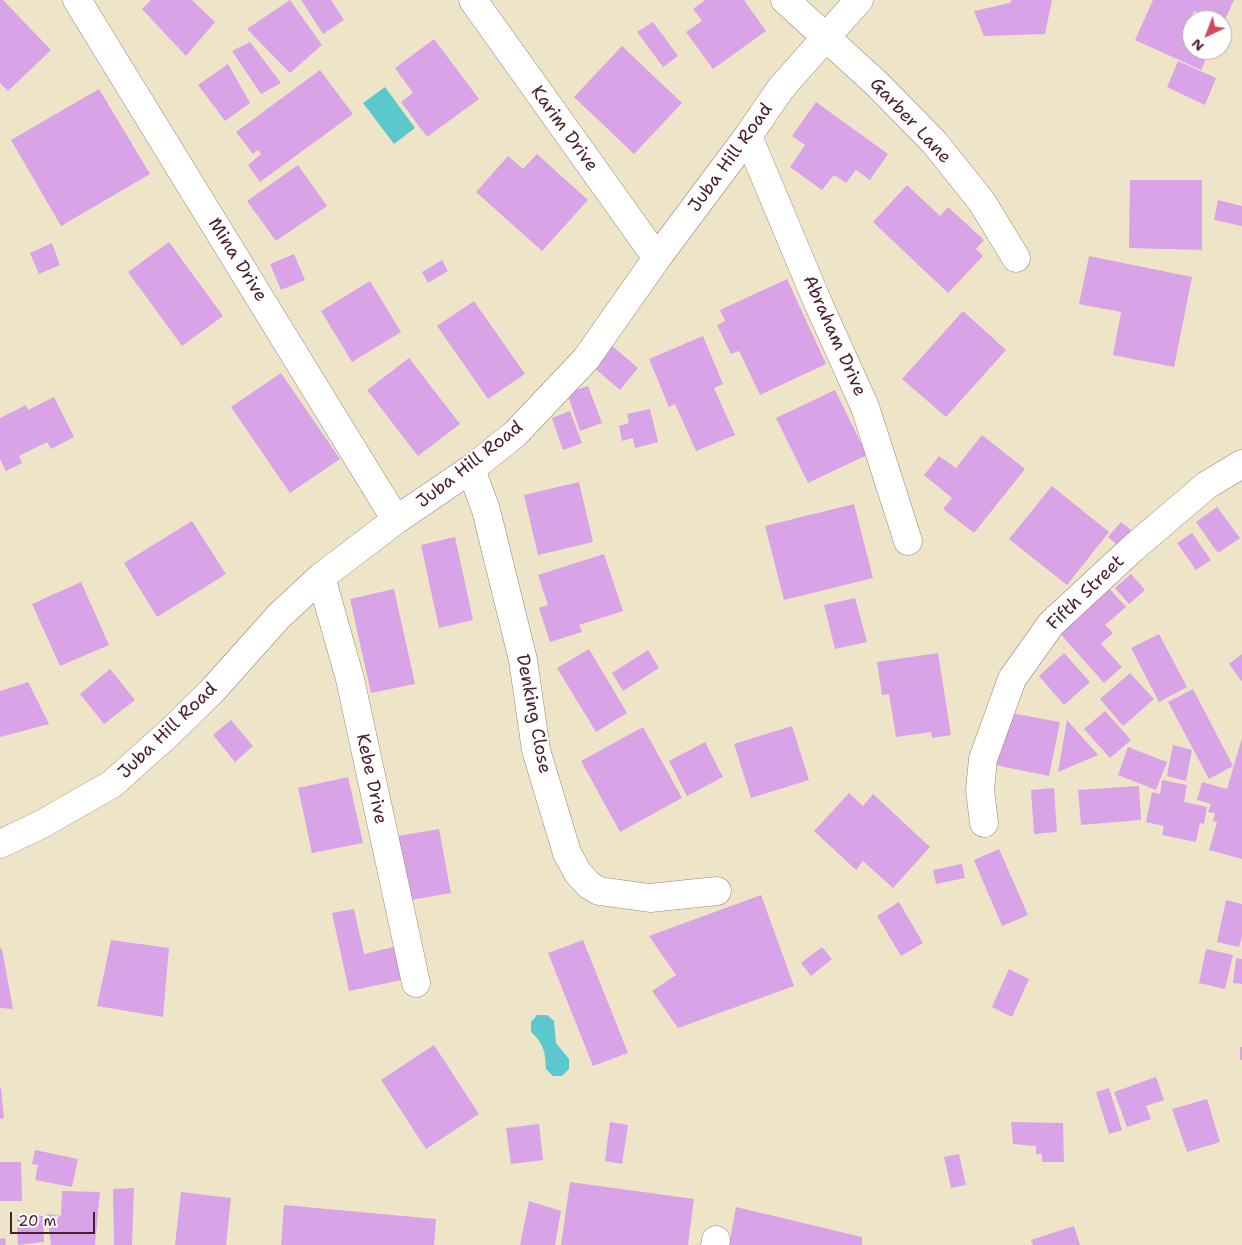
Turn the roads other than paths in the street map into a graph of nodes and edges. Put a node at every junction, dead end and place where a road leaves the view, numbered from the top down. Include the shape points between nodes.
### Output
1 (77, 0) edge
2 (472, 0) edge
3 (785, 0) edge
4 (859, 0) edge
5 (825, 38) junction
6 (748, 136) junction
7 (657, 258) junction
8 (1016, 258) dead end
9 (1242, 464) edge
10 (471, 469) junction
11 (396, 520) junction
12 (908, 541) dead end
13 (321, 577) junction
14 (984, 823) dead end
15 (0, 844) edge
16 (717, 891) dead end
17 (416, 983) dead end

1 - 11 street, Mina Drive
2 - 7 street, Karim Drive
3 - 5 street, Garber Lane
4 - 5 street, Juba Hill Road
5 - 6 street, Juba Hill Road via 781,88
5 - 8 street, Garber Lane via 876,83 934,142 982,202
6 - 7 street, Juba Hill Road
6 - 12 street, Abraham Drive via 865,407
7 - 10 street, Juba Hill Road via 586,358 515,434
9 - 14 street, Fifth Street via 1207,485 1133,548 1051,624 1034,647 1012,679 983,758 980,790
10 - 11 street, Juba Hill Road
10 - 16 street, Denking Close via 486,510 523,660 536,750 568,853 578,873 599,891 650,898
11 - 13 street, Juba Hill Road
13 - 15 street, Juba Hill Road via 279,616 169,733 112,784
13 - 17 street, Kebe Drive via 350,679

